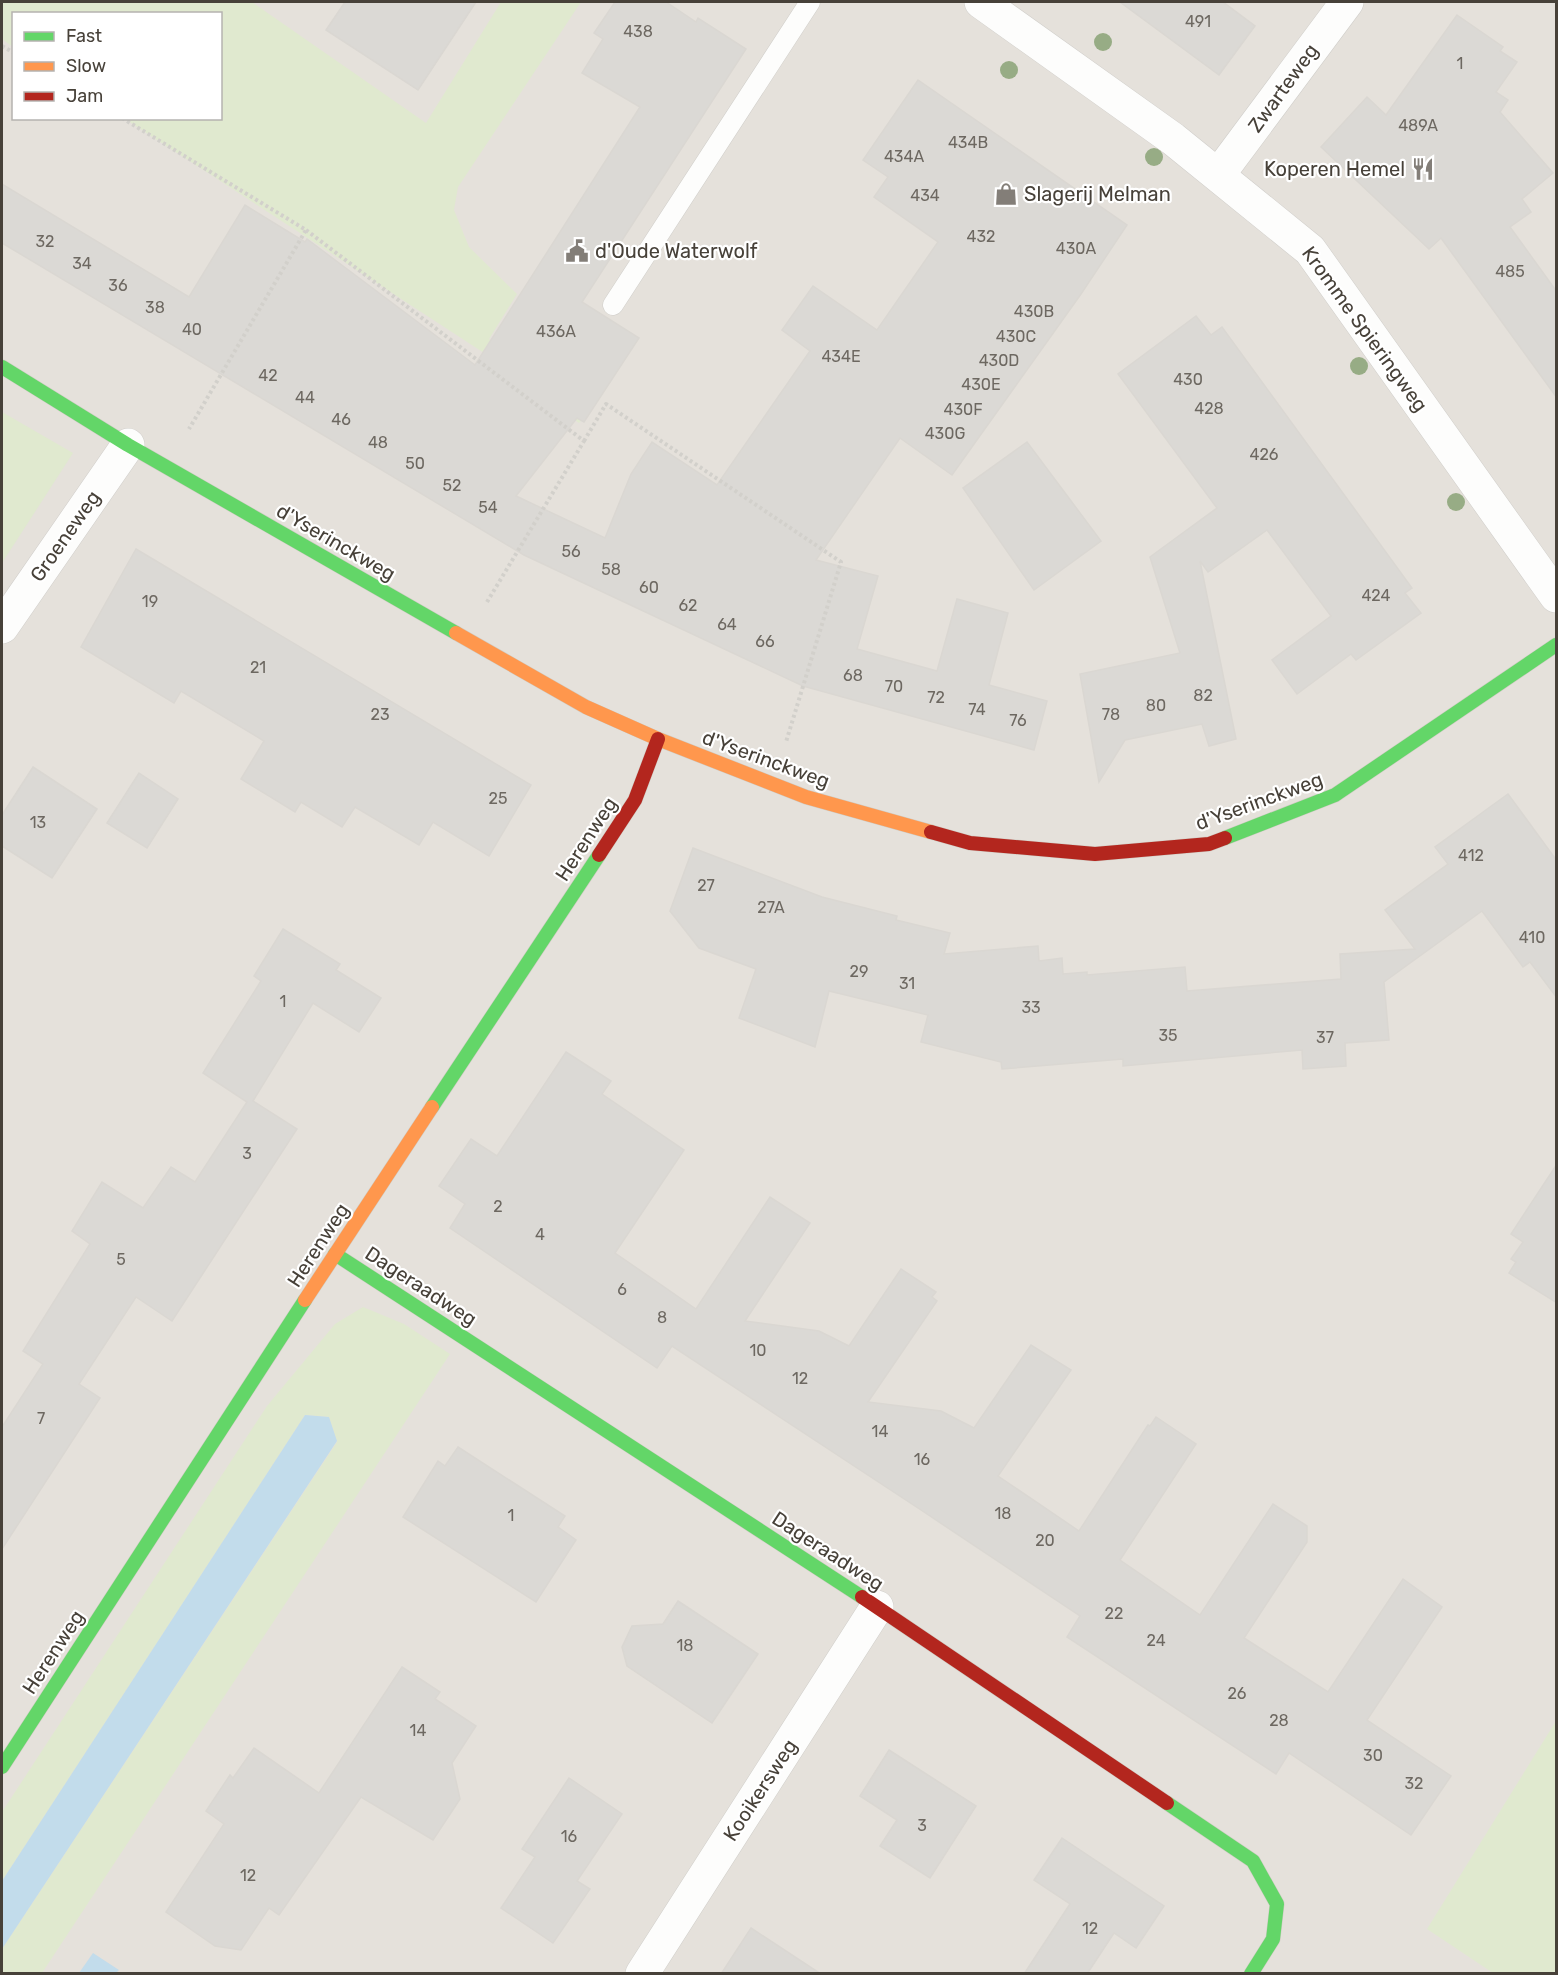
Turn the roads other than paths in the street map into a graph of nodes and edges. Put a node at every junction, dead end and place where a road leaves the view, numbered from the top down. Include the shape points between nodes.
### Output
1 (810, 2) edge
2 (981, 2) edge
3 (1347, 2) edge
4 (1219, 174) junction
5 (613, 305) dead end
6 (2, 367) edge
7 (128, 445) junction
8 (1557, 596) edge
9 (2, 627) edge
10 (1557, 645) edge
11 (658, 739) junction
12 (335, 1254) junction
13 (878, 1607) junction
14 (2, 1767) edge
15 (642, 1974) edge
16 (1251, 1974) edge

1 - 5 lane
2 - 4 street, Kromme Spieringweg
3 - 4 street, Zwarteweg
4 - 8 street, Kromme Spieringweg via 1310,250
6 - 7 street, d'Yserinckweg
7 - 9 street, Groeneweg
7 - 11 street, d'Yserinckweg via 586,707
10 - 11 street, d'Yserinckweg via 1335,795 1209,844 1095,854 970,843 806,797
11 - 12 street, Herenweg via 635,800
12 - 13 street, Dageraadweg
12 - 14 street, Herenweg
13 - 15 street, Kooikersweg
13 - 16 street, Dageraadweg via 1253,1861 1277,1904 1273,1939

